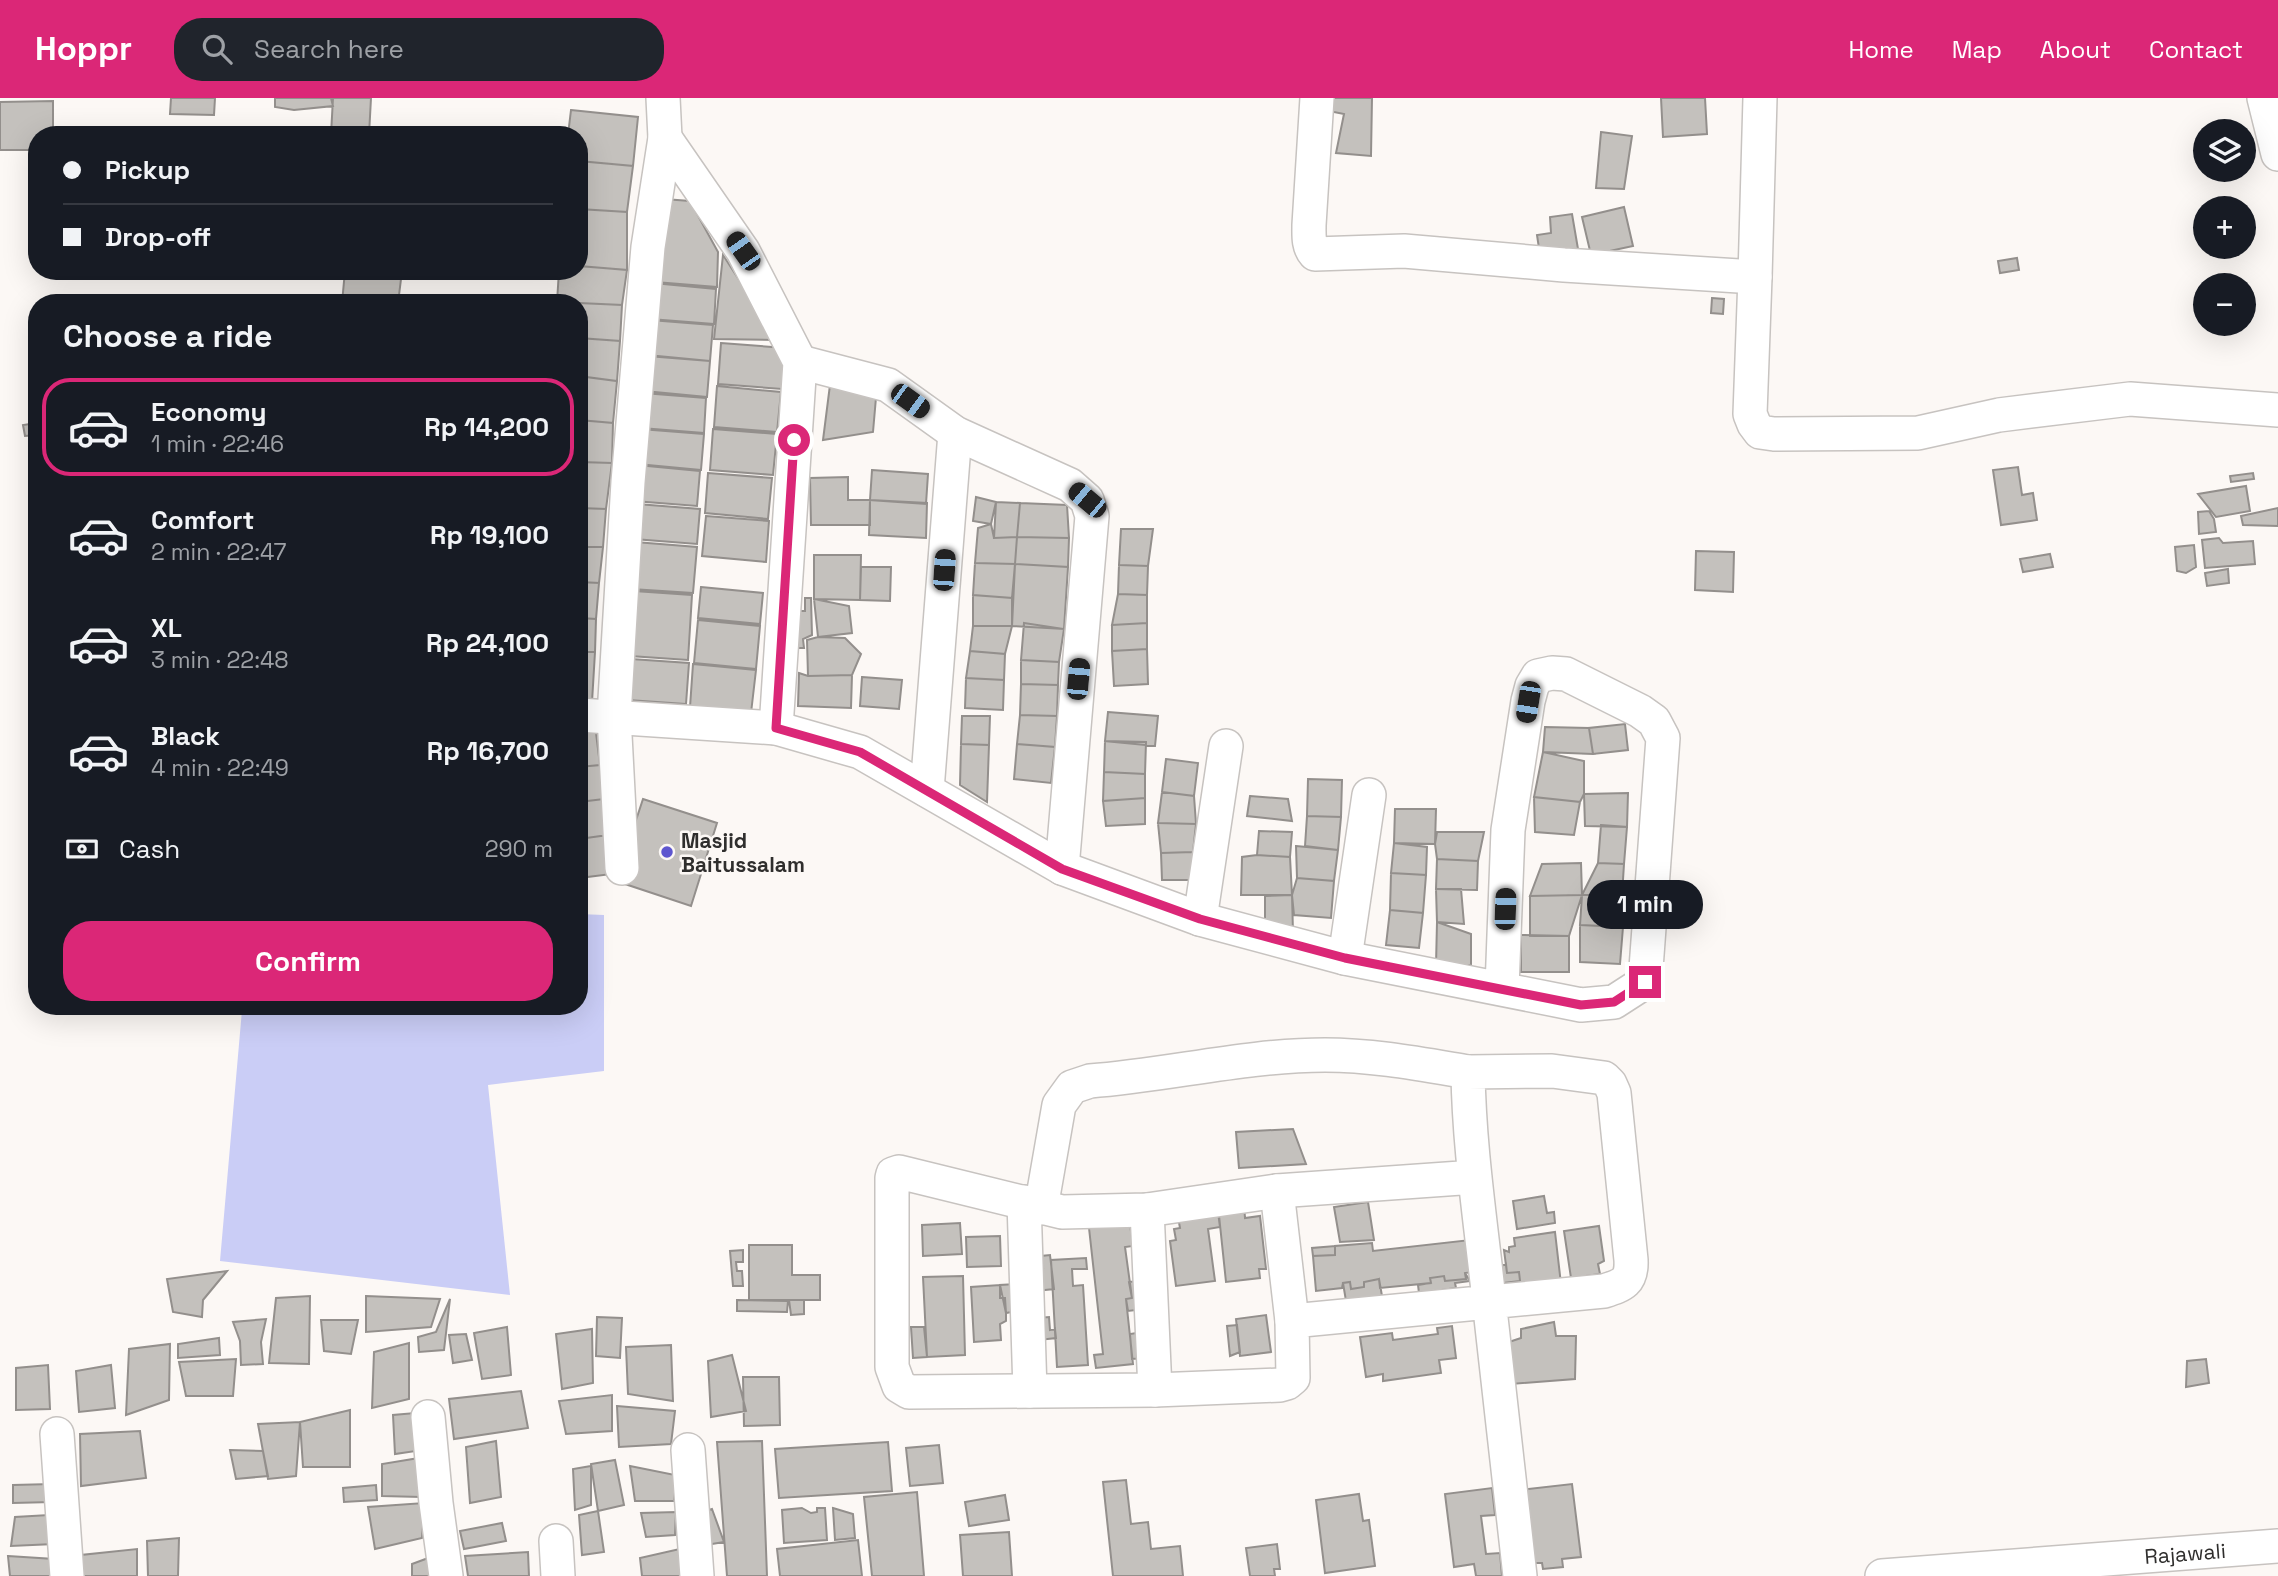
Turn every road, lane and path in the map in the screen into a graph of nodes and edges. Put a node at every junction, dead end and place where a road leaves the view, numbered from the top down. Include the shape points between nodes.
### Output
1 (663, 98) edge
2 (1317, 98) edge
3 (1760, 98) edge
4 (2264, 98) edge
5 (665, 138) junction
6 (2278, 154) edge
7 (1755, 277) junction
8 (800, 362) junction
9 (2278, 410) edge
10 (955, 433) junction
11 (588, 715) edge
12 (614, 716) junction
13 (776, 728) junction
14 (1226, 746) dead end
15 (927, 790) junction
16 (1369, 795) dead end
17 (622, 868) dead end
18 (1062, 869) junction
19 (1200, 919) junction
20 (1345, 958) junction
21 (1502, 988) junction
22 (1468, 1072) junction
23 (1475, 1177) junction
24 (1277, 1191) junction
25 (1033, 1205) junction
26 (1147, 1210) junction
27 (1490, 1304) junction
28 (1292, 1321) junction
29 (1155, 1390) junction
30 (1030, 1391) junction
31 (428, 1417) dead end
32 (57, 1434) dead end
33 (688, 1450) dead end
34 (556, 1541) dead end
35 (2278, 1546) edge
36 (67, 1576) edge
37 (446, 1576) edge
38 (558, 1576) edge
39 (697, 1576) edge
40 (1520, 1576) edge
41 (1882, 1576) edge

1 - 5 street
2 - 7 street via 1309,225 1315,254 1404,251
3 - 7 street
4 - 6 street
5 - 8 street via 743,251
5 - 12 street via 646,275
7 - 9 street via 1750,414 1760,432 1918,433 1999,415 2130,399
8 - 10 street via 888,385
8 - 13 street
10 - 15 street
10 - 18 street via 1070,485 1087,500 1092,516
11 - 12 street
12 - 13 street
12 - 17 street
13 - 15 street via 860,752
14 - 19 street
15 - 18 street
16 - 20 street
18 - 19 street
19 - 20 street
20 - 21 street
21 - 21 street via 1508,830 1528,702 1538,677 1566,674 1640,711 1654,721 1663,738 1645,982 1614,1002 1581,1005
22 - 23 street
22 - 25 street via 1369,1056 1321,1055 1090,1081 1072,1087 1059,1105
22 - 27 street via 1552,1071 1604,1078 1610,1084 1631,1260 1627,1280 1604,1291
23 - 24 street
23 - 27 street
24 - 26 street
24 - 28 street
25 - 26 street via 1062,1212
25 - 30 street
25 - 30 street via 904,1172 893,1174 891,1345 899,1386 909,1392
26 - 29 street
27 - 28 street
27 - 40 street
28 - 29 street via 1294,1370 1287,1383
29 - 30 street
31 - 37 street
32 - 36 street
33 - 39 street
34 - 38 street
35 - 41 street, Rajawali

